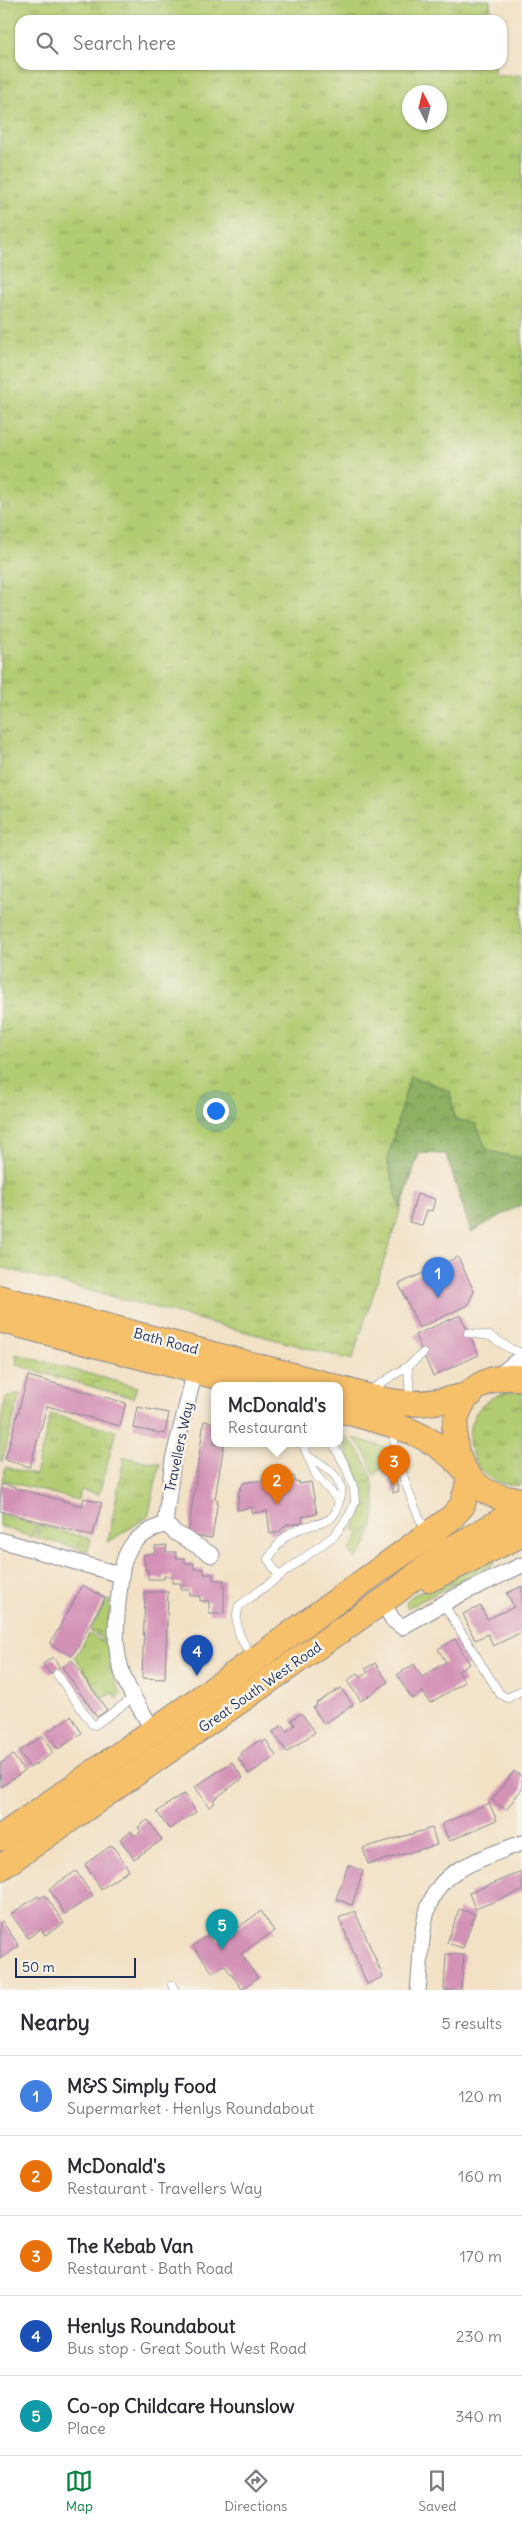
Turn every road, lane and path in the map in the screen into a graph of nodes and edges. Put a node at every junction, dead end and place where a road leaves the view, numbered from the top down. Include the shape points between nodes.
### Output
1 (0, 1298) edge
2 (0, 1320) edge
3 (468, 1332) dead end
4 (522, 1352) edge
5 (423, 1353) dead end
6 (522, 1357) edge
7 (408, 1366) junction
8 (195, 1371) junction
9 (522, 1378) edge
10 (493, 1379) junction
11 (238, 1382) edge
12 (317, 1382) edge
13 (343, 1389) edge
14 (471, 1394) junction
15 (363, 1395) junction
16 (411, 1404) junction
17 (343, 1411) edge
18 (395, 1425) junction
19 (304, 1447) edge
20 (335, 1447) edge
21 (309, 1457) junction
22 (465, 1471) junction
23 (522, 1500) edge
24 (339, 1501) junction
25 (522, 1509) edge
26 (165, 1524) junction
27 (428, 1534) junction
28 (522, 1534) edge
29 (0, 1540) edge
30 (212, 1555) dead end
31 (522, 1565) edge
32 (121, 1575) junction
33 (279, 1577) junction
34 (388, 1598) junction
35 (443, 1604) junction
36 (256, 1659) junction
37 (57, 1674) dead end
38 (522, 1690) edge
39 (133, 1698) junction
40 (154, 1731) junction
41 (0, 1838) edge
42 (522, 1843) edge
43 (0, 1868) edge
44 (418, 1990) edge

1 - 12 highway, Bath Road
2 - 8 highway, Bath Road
3 - 4 lane via 490,1336 510,1349
5 - 7 lane
6 - 10 street
7 - 15 lane
7 - 16 lane
8 - 11 highway, Bath Road
8 - 26 street, Travellers Way via 173,1460
9 - 10 highway
10 - 14 highway
13 - 15 highway
14 - 16 highway
14 - 22 highway via 458,1410 454,1423 454,1441
15 - 16 highway
17 - 18 highway
18 - 22 highway via 427,1438
18 - 27 lane via 395,1444 419,1520
19 - 21 lane
20 - 33 lane via 352,1479 353,1508 335,1535
21 - 24 lane via 316,1476
21 - 24 lane via 336,1477 343,1494
22 - 23 highway via 483,1491
22 - 27 highway, Great South West Road via 465,1499 458,1512
24 - 33 lane via 332,1519 300,1528 281,1542 268,1560
25 - 34 highway, Great South West Road via 444,1553
26 - 30 street
26 - 32 street via 149,1530 131,1546 123,1559
27 - 36 highway, Great South West Road
28 - 34 highway
29 - 32 street
31 - 35 street
32 - 39 street via 116,1647
33 - 36 lane via 238,1609 238,1635
34 - 35 street via 393,1620 402,1627
34 - 43 highway, Great South West Road
35 - 38 lane via 500,1694 508,1698
36 - 40 highway, Great South West Road
37 - 39 lane via 95,1725
39 - 40 street
40 - 41 highway, Great South West Road
42 - 44 street via 454,1873 434,1894 428,1905 423,1930

